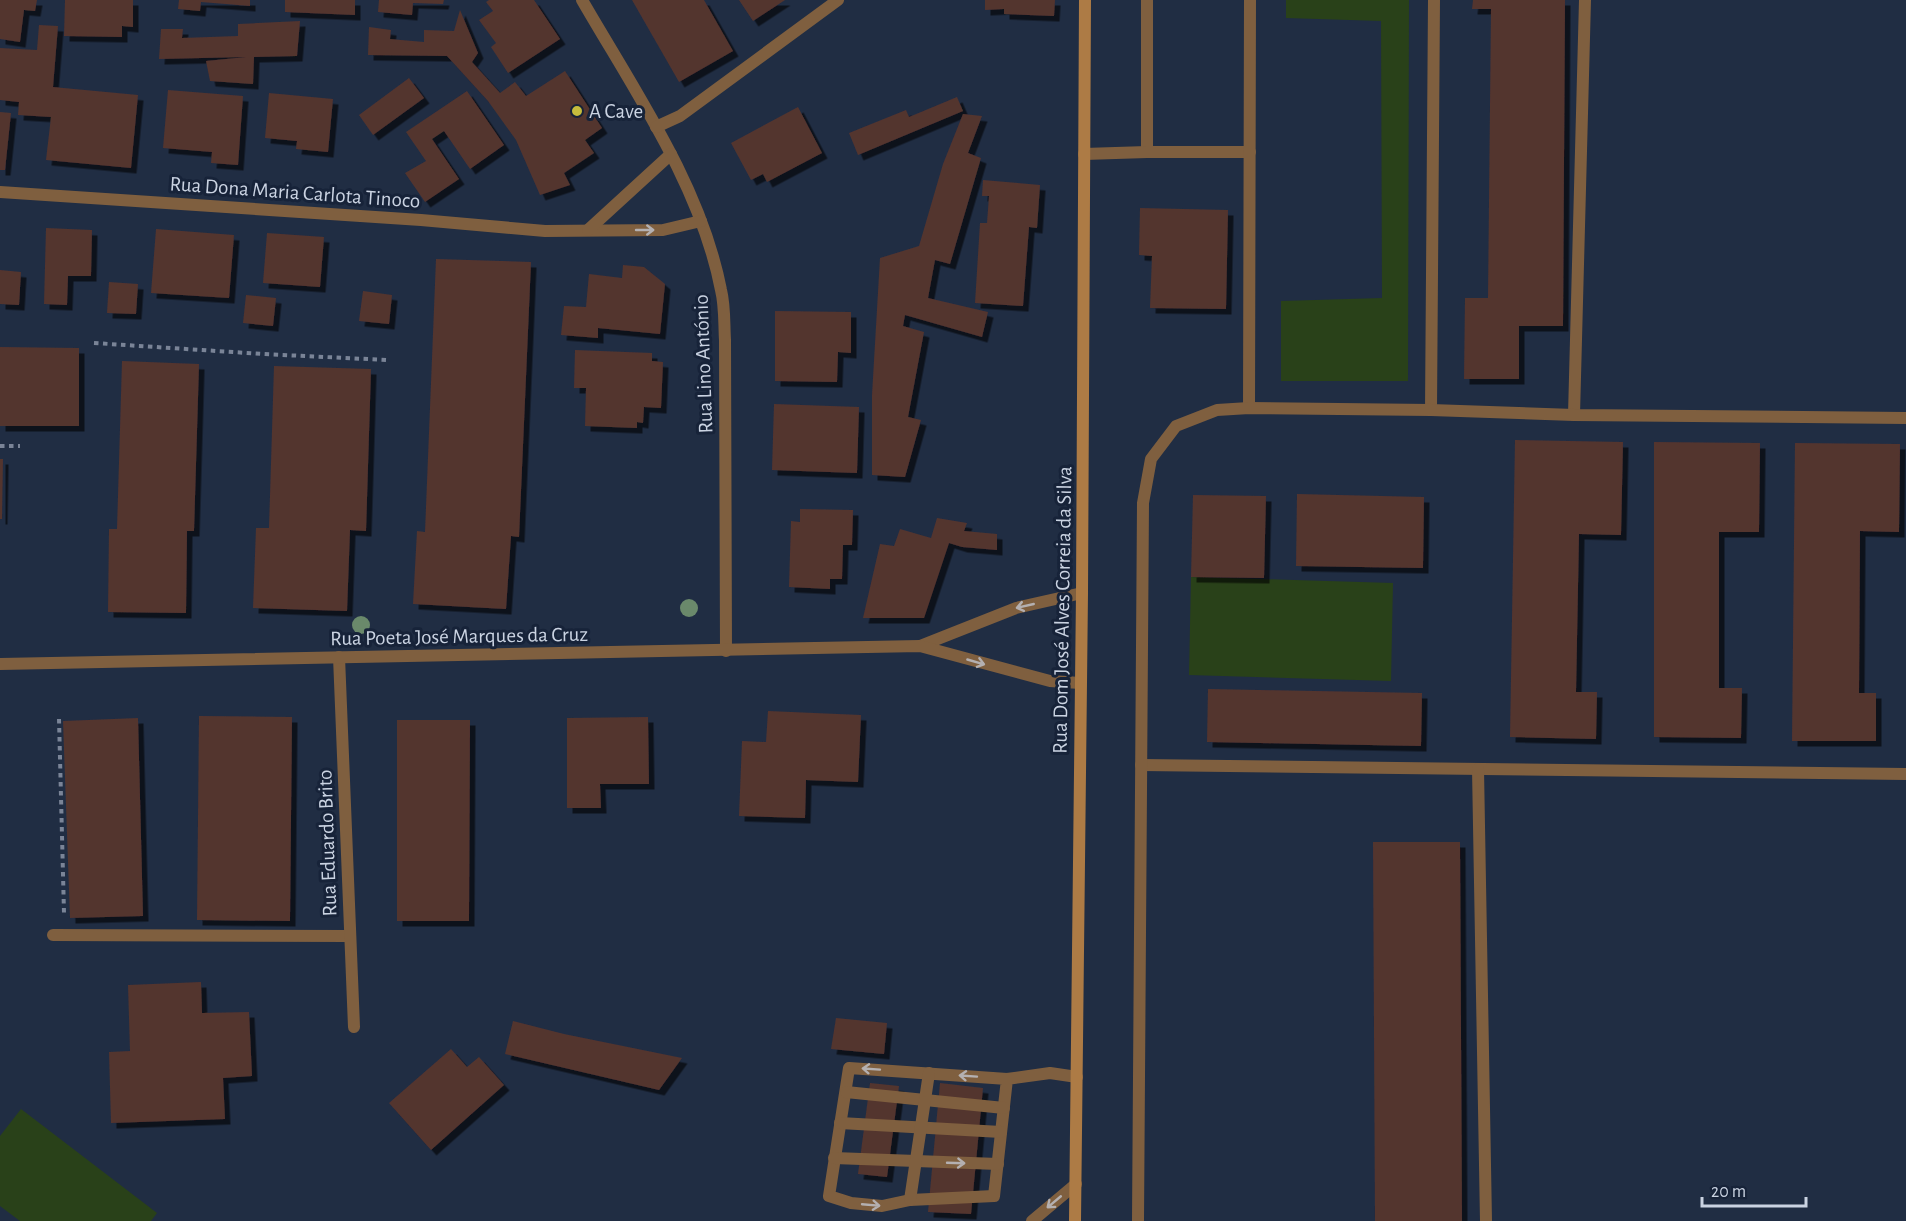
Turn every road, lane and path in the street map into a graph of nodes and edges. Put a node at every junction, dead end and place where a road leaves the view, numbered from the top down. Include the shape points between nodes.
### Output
1 (582, 0) edge
2 (838, 0) edge
3 (1085, 0) edge
4 (1147, 0) edge
5 (1250, 0) edge
6 (1434, 0) edge
7 (1585, 0) edge
8 (656, 127) junction
9 (1147, 152) junction
10 (1250, 152) junction
11 (671, 154) junction
12 (1084, 154) junction
13 (0, 192) edge
14 (701, 221) junction
15 (588, 230) junction
16 (94, 343) dead end
17 (387, 360) dead end
18 (1250, 408) junction
19 (1431, 410) junction
20 (1574, 415) junction
21 (1906, 418) edge
22 (0, 446) edge
23 (20, 446) dead end
24 (1082, 593) junction
25 (920, 646) junction
26 (726, 651) junction
27 (339, 657) junction
28 (0, 664) edge
29 (1080, 683) junction
30 (59, 719) dead end
31 (1141, 765) junction
32 (1478, 769) junction
33 (1906, 774) edge
34 (64, 916) dead end
35 (53, 934) dead end
36 (350, 936) junction
37 (354, 1027) dead end
38 (929, 1073) junction
39 (1077, 1077) junction
40 (1007, 1079) junction
41 (846, 1092) junction
42 (925, 1100) junction
43 (1004, 1108) junction
44 (840, 1123) junction
45 (921, 1127) junction
46 (1001, 1132) junction
47 (834, 1158) junction
48 (916, 1161) junction
49 (998, 1164) junction
50 (1076, 1184) junction
51 (910, 1200) junction
52 (1032, 1221) edge
53 (1075, 1221) edge
54 (1138, 1221) edge
55 (1486, 1221) edge

1 - 8 street, Rua Lino António
2 - 8 street via 680,116
3 - 12 main road, Rua Dom José Alves Correia da Silva
4 - 9 street
5 - 10 street
6 - 19 street
7 - 20 street
8 - 11 street, Rua Lino António
9 - 10 street
9 - 12 street
10 - 18 street
11 - 14 street, Rua Lino António
11 - 15 street
12 - 24 main road, Rua Dom José Alves Correia da Silva
13 - 15 street, Rua Dona Maria Carlota Tinoco via 545,231
15 -> 14 street, Rua Dona Maria Carlota Tinoco via 663,230
14 - 26 street, Rua Lino António via 722,291 725,340
16 - 17 path
18 - 19 street
18 - 31 street via 1217,410 1176,426 1151,459 1143,503
19 - 20 street
20 - 21 street
22 - 23 path
24 -> 25 street, Rua Poeta José Marques da Cruz via 1016,608
24 - 29 main road, Rua Dom José Alves Correia da Silva
25 - 26 street, Rua Poeta José Marques da Cruz
25 -> 29 street, Rua Poeta José Marques da Cruz via 1050,681
26 - 27 street, Rua Poeta José Marques da Cruz
27 - 28 street, Rua Poeta José Marques da Cruz
27 - 36 street, Rua Eduardo Brito
29 - 39 main road, Rua Dom José Alves Correia da Silva
30 - 34 path
31 - 32 street
31 - 54 street
32 - 33 street
32 - 55 street
35 - 36 street
36 - 37 street, Rua Eduardo Brito
40 -> 38 street
38 -> 41 street via 849,1068
38 - 42 street
39 - 40 street via 1050,1072
39 - 50 main road, Rua Dom José Alves Correia da Silva
40 - 43 street
41 - 42 street
41 - 44 street
42 - 43 street
42 - 45 street
43 - 46 street
44 - 45 street
44 - 47 street
45 - 46 street
45 - 48 street
46 - 49 street
47 - 48 street
47 -> 51 street via 829,1196 882,1206
48 -> 49 street
48 - 51 street
49 - 51 street via 994,1196
50 -> 52 street
50 - 53 main road, Rua Dom José Alves Correia da Silva

